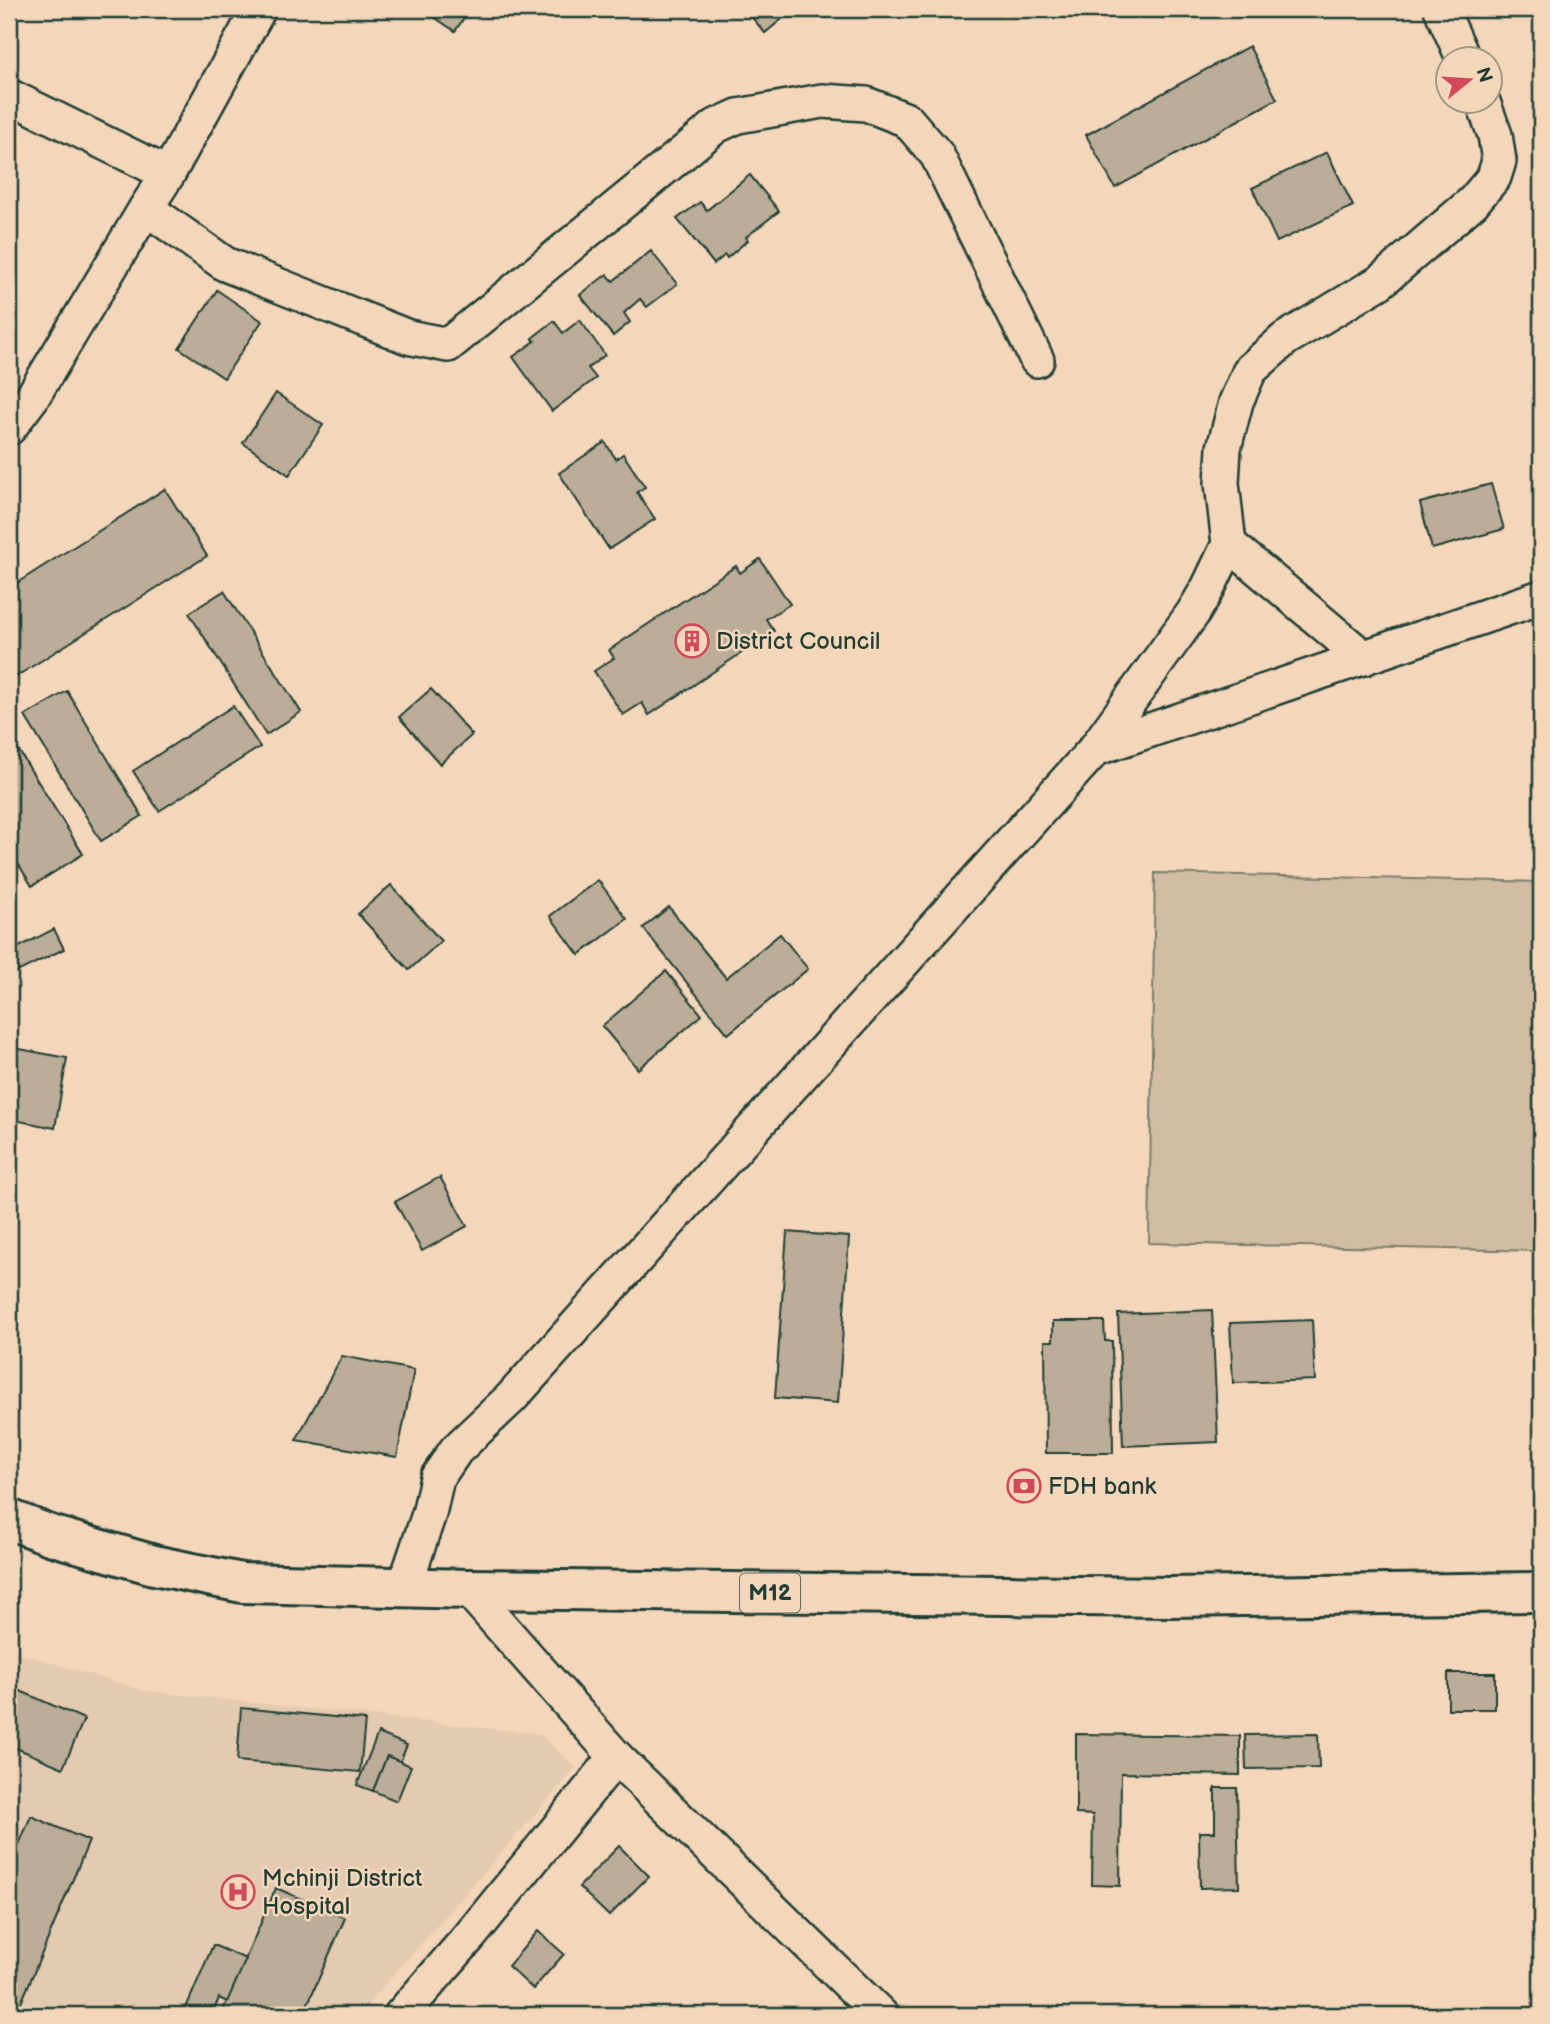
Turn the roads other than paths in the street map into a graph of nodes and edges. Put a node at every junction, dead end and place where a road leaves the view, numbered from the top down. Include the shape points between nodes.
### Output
1 (259, 9) edge
2 (1441, 9) edge
3 (1458, 46) edge
4 (9, 96) edge
5 (1488, 116) edge
6 (168, 174) junction
7 (146, 208) junction
8 (1037, 360) dead end
9 (9, 428) edge
10 (1229, 544) junction
11 (1541, 597) edge
12 (1364, 658) junction
13 (1095, 749) junction
14 (9, 1519) edge
15 (404, 1588) junction
16 (468, 1589) junction
17 (1541, 1592) edge
18 (616, 1757) junction
19 (401, 2015) edge
20 (881, 2015) edge

1 - 6 street
2 - 3 street
4 - 6 street
5 - 10 street via 1499,161 1494,177 1473,202 1380,282 1285,339 1250,370 1224,448 1222,483
6 - 7 street
7 - 8 street via 225,264 408,337 448,345 716,126 738,116 822,101 866,104 907,120 937,155
7 - 9 street
10 - 12 street
10 - 13 street via 1193,613
11 - 12 street
12 - 13 street
13 - 15 street via 520,1388 456,1450 437,1478
14 - 15 highway, M12 via 154,1565 243,1583
15 - 16 highway, M12
16 - 17 highway, M12 via 1170,1597
16 - 18 street
18 - 19 street
18 - 20 street

